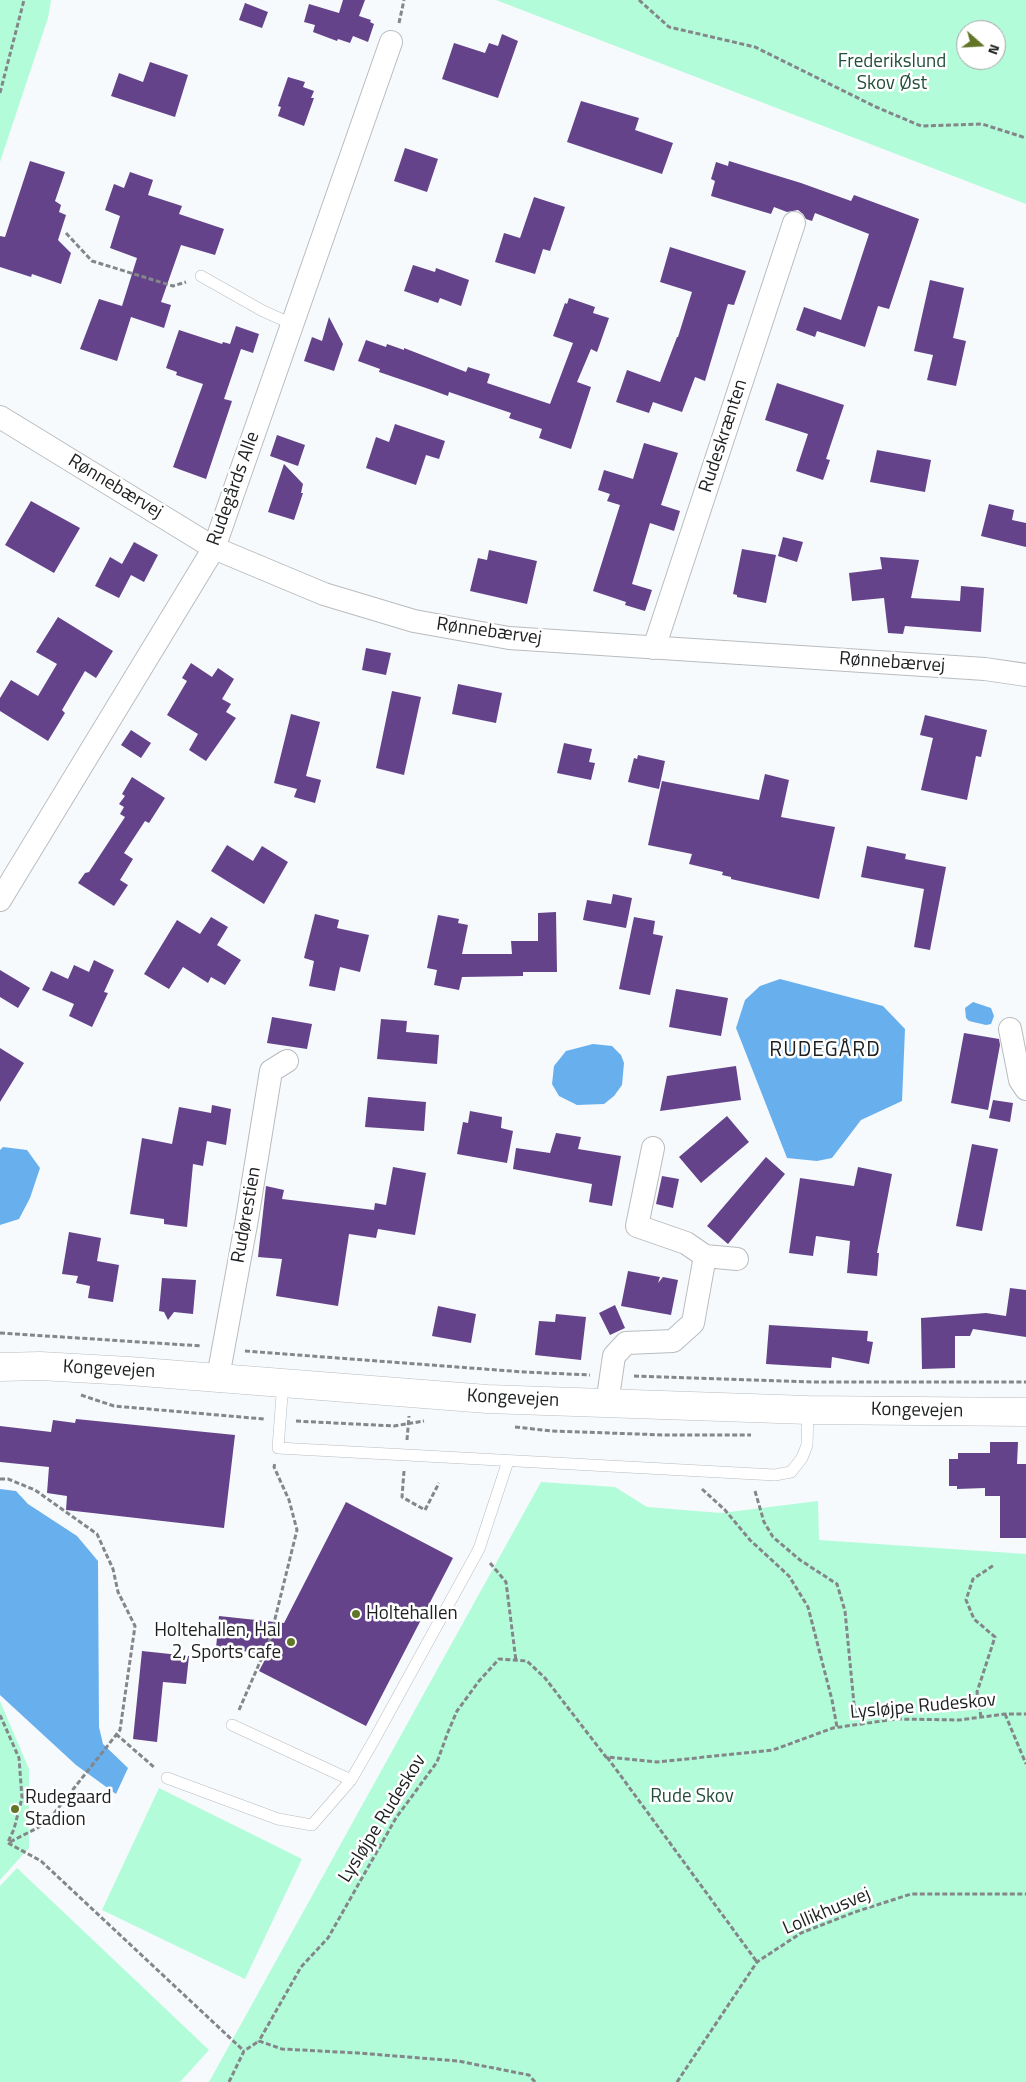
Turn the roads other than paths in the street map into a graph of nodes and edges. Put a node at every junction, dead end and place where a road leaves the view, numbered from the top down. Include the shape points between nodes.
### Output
1 (391, 42) dead end
2 (794, 224) dead end
3 (201, 276) road end
4 (292, 324) junction
5 (0, 417) edge
6 (214, 548) junction
7 (654, 648) junction
8 (1026, 675) edge
9 (0, 900) edge
10 (1010, 1029) dead end
11 (287, 1061) dead end
12 (1026, 1089) edge
13 (653, 1148) dead end
14 (705, 1256) junction
15 (737, 1259) dead end
16 (0, 1367) edge
17 (218, 1377) junction
18 (284, 1382) junction
19 (607, 1404) junction
20 (808, 1410) junction
21 (1026, 1412) edge
22 (508, 1461) junction
23 (232, 1725) road end
24 (167, 1778) road end
25 (351, 1780) junction

1 - 4 street, Rudegårds Alle
2 - 7 street, Rudeskrænten
3 - 4 lane
4 - 6 street, Rudegårds Alle
5 - 6 street, Rønnebærvej
6 - 7 street, Rønnebærvej via 324,594 414,621 509,638
6 - 9 street, Rudegårds Alle
7 - 8 street, Rønnebærvej via 986,669
10 - 12 street via 1020,1080
11 - 17 street, Rudørestien via 272,1071
13 - 14 street via 637,1226 686,1243
14 - 15 street
14 - 19 street via 693,1322 673,1341 626,1343 614,1356
16 - 17 main road, Kongevejen via 60,1367
17 - 18 main road, Kongevejen
18 - 19 main road, Kongevejen via 487,1399
18 - 22 lane via 278,1448
19 - 20 main road, Kongevejen
20 - 21 main road, Kongevejen
20 - 22 lane via 807,1444 802,1458 791,1472 775,1475
22 - 25 lane via 479,1549
23 - 25 lane
24 - 25 lane via 278,1820 312,1825

